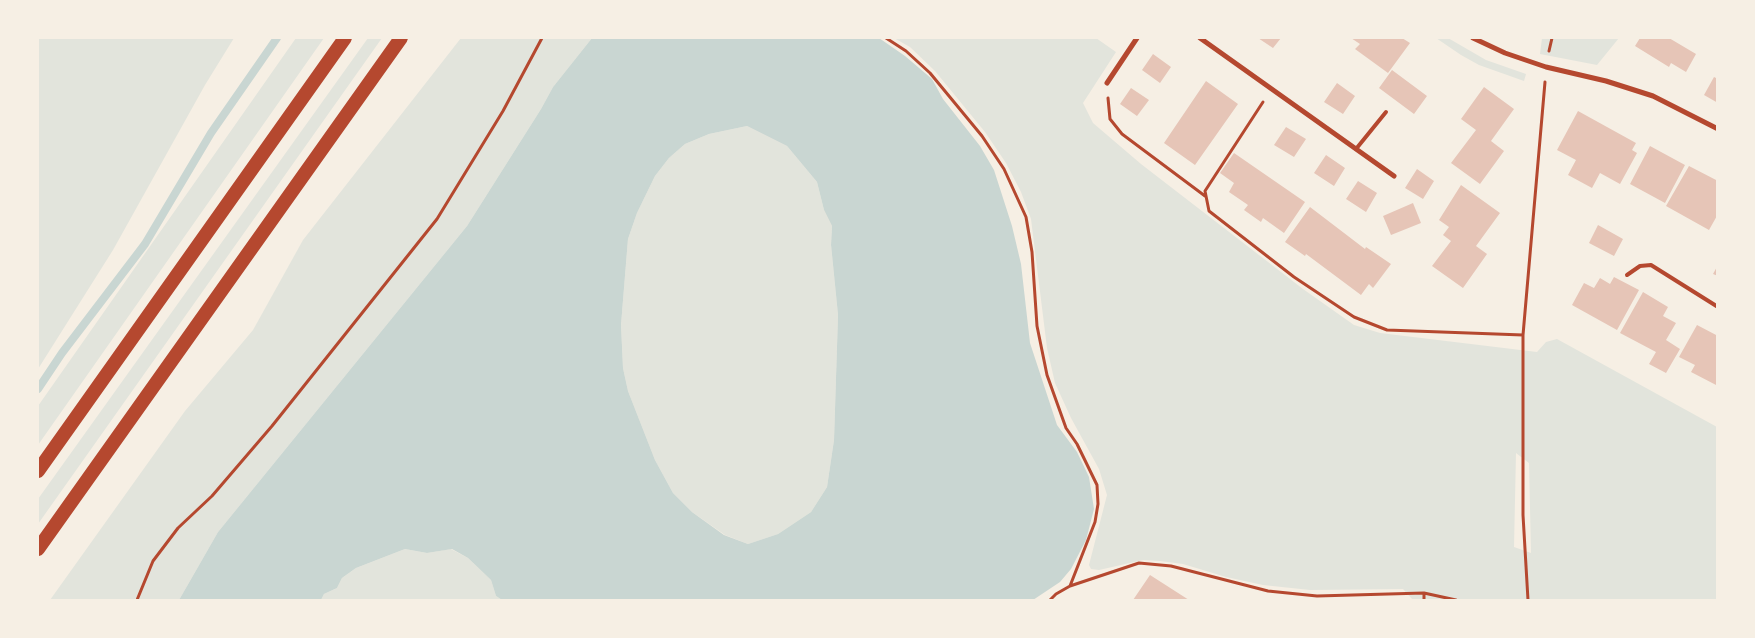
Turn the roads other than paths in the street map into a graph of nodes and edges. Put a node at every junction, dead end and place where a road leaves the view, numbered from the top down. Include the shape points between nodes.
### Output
1 (345, 38) edge
2 (401, 38) edge
3 (1137, 38) edge
4 (1200, 38) edge
5 (1473, 38) edge
6 (1107, 83) road end
7 (1386, 112) dead end
8 (1718, 129) edge
9 (1356, 149) junction
10 (1394, 176) dead end
11 (1627, 275) dead end
12 (1718, 307) edge
13 (38, 470) edge
14 (38, 549) edge

1 - 13 highway
2 - 14 highway
3 - 6 street
4 - 9 street
5 - 8 street via 1546,67 1653,96
7 - 9 lane
9 - 10 street
11 - 12 lane via 1640,266 1651,265

